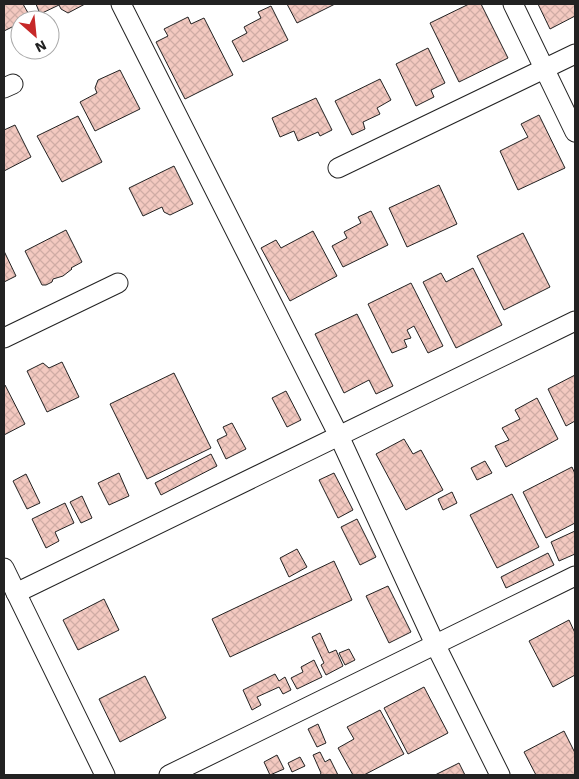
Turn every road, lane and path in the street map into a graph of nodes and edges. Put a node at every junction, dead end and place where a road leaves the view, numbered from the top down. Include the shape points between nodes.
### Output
1 (121, 4) edge
2 (513, 4) edge
3 (575, 54) edge
4 (544, 69) junction
5 (575, 132) edge
6 (338, 168) dead end
7 (118, 283) dead end
8 (575, 321) edge
9 (4, 338) edge
10 (339, 436) junction
11 (4, 568) edge
12 (575, 576) edge
13 (16, 594) junction
14 (435, 644) junction
15 (105, 775) edge
16 (169, 775) edge
17 (500, 775) edge

1 - 10 street
2 - 4 street
3 - 4 street
4 - 5 street
4 - 6 street
7 - 9 street
8 - 10 street
10 - 13 street
10 - 14 street
11 - 13 street
12 - 14 street
13 - 15 street
14 - 16 street
14 - 17 street

